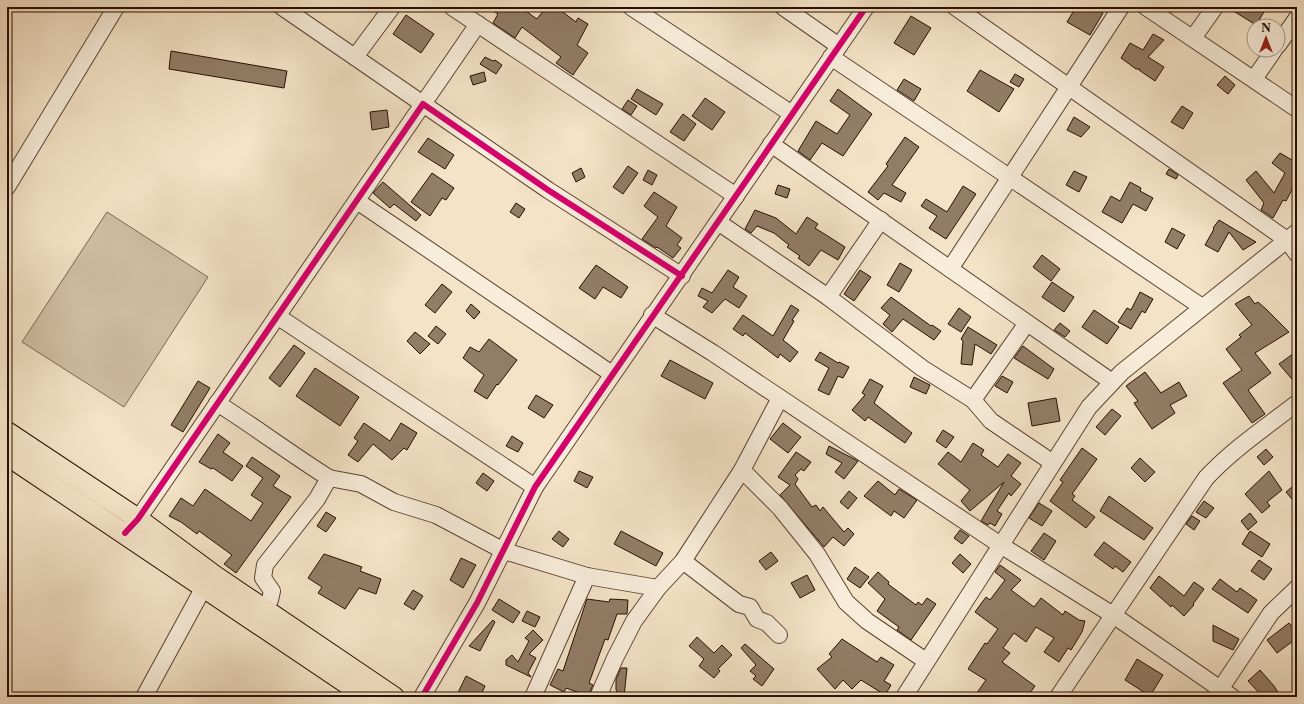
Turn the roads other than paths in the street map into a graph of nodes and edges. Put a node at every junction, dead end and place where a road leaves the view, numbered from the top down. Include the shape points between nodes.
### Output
1 (116, 7) edge
2 (282, 7) edge
3 (392, 7) edge
4 (452, 7) edge
5 (631, 7) edge
6 (783, 7) edge
7 (866, 7) edge
8 (955, 7) edge
9 (1121, 7) edge
10 (1146, 7) edge
11 (1215, 7) edge
12 (1297, 18) edge
13 (478, 24) junction
14 (1286, 34) edge
15 (1193, 38) junction
16 (835, 52) junction
17 (355, 57) junction
18 (1268, 58) edge
19 (1254, 79) junction
20 (1069, 87) junction
21 (423, 104) junction
22 (1297, 109) edge
23 (792, 114) junction
24 (771, 144) junction
25 (1009, 177) junction
26 (7, 187) edge
27 (736, 196) junction
28 (357, 201) junction
29 (881, 220) junction
30 (718, 222) junction
31 (1292, 236) edge
32 (1297, 254) edge
33 (950, 269) junction
34 (682, 276) junction
35 (828, 297) junction
36 (1202, 307) junction
37 (652, 315) junction
38 (277, 316) junction
39 (1027, 323) junction
40 (612, 374) junction
41 (1112, 382) junction
42 (780, 398) junction
43 (973, 400) junction
44 (217, 403) junction
45 (1297, 404) edge
46 (7, 432) edge
47 (7, 455) edge
48 (1054, 463) junction
49 (742, 470) junction
50 (329, 478) junction
51 (535, 487) junction
52 (132, 526) junction
53 (1002, 546) junction
54 (504, 551) junction
55 (683, 562) junction
56 (587, 576) junction
57 (210, 582) junction
58 (658, 588) junction
59 (1297, 588) edge
60 (264, 608) junction
61 (1113, 615) junction
62 (779, 636) dead end
63 (926, 661) junction
64 (1223, 694) edge
65 (144, 697) edge
66 (367, 697) edge
67 (394, 697) edge
68 (422, 697) edge
69 (533, 697) edge
70 (598, 697) edge
71 (904, 697) edge
72 (1058, 697) edge

1 - 26 street
2 - 17 street
3 - 17 street
4 - 13 street
5 - 23 street
6 - 16 street
7 - 16 street
8 - 20 street
9 - 20 street
10 - 15 street
11 - 15 street
12 - 14 street
13 - 21 street
13 - 27 street
15 - 19 street
16 - 23 street
16 - 25 street
17 - 21 street
18 - 19 street
19 - 22 street
20 - 25 street
20 - 31 street
21 - 28 street
21 - 34 street via 548,190
23 - 24 street
24 - 27 street
24 - 29 street
25 - 33 street
25 - 36 street
27 - 30 street
28 - 38 street
28 - 40 street
29 - 33 street
29 - 35 street
30 - 34 street
30 - 35 street
31 - 32 street
31 - 36 street
33 - 39 street
34 - 37 street
35 - 43 street via 922,368
36 - 41 street
37 - 40 street
37 - 42 street
38 - 44 street
38 - 51 street
39 - 41 street
39 - 43 street
40 - 51 street
41 - 48 street via 1089,407
42 - 49 street
42 - 53 street
43 - 48 street via 991,421
44 - 50 street
44 - 52 street
45 - 61 street via 1242,444 1220,462 1206,478
46 - 52 main road
47 - 52 main road
48 - 53 street
49 - 55 street
49 - 63 street via 780,508 813,548 846,602 867,620
50 - 54 street via 361,484 394,502 436,515
50 - 60 street via 317,499 265,565 263,578 272,591 270,600
51 - 54 street
52 - 57 main road
53 - 61 street
53 - 63 street
54 - 56 street
54 - 68 street via 477,604
55 - 58 street
55 - 62 street via 739,604 750,607 758,619
56 - 58 street
56 - 69 street
57 - 60 main road
57 - 65 street
57 - 66 main road
58 - 70 street via 634,621
59 - 64 street via 1271,613
60 - 67 main road
61 - 64 street
61 - 72 street
63 - 71 street

